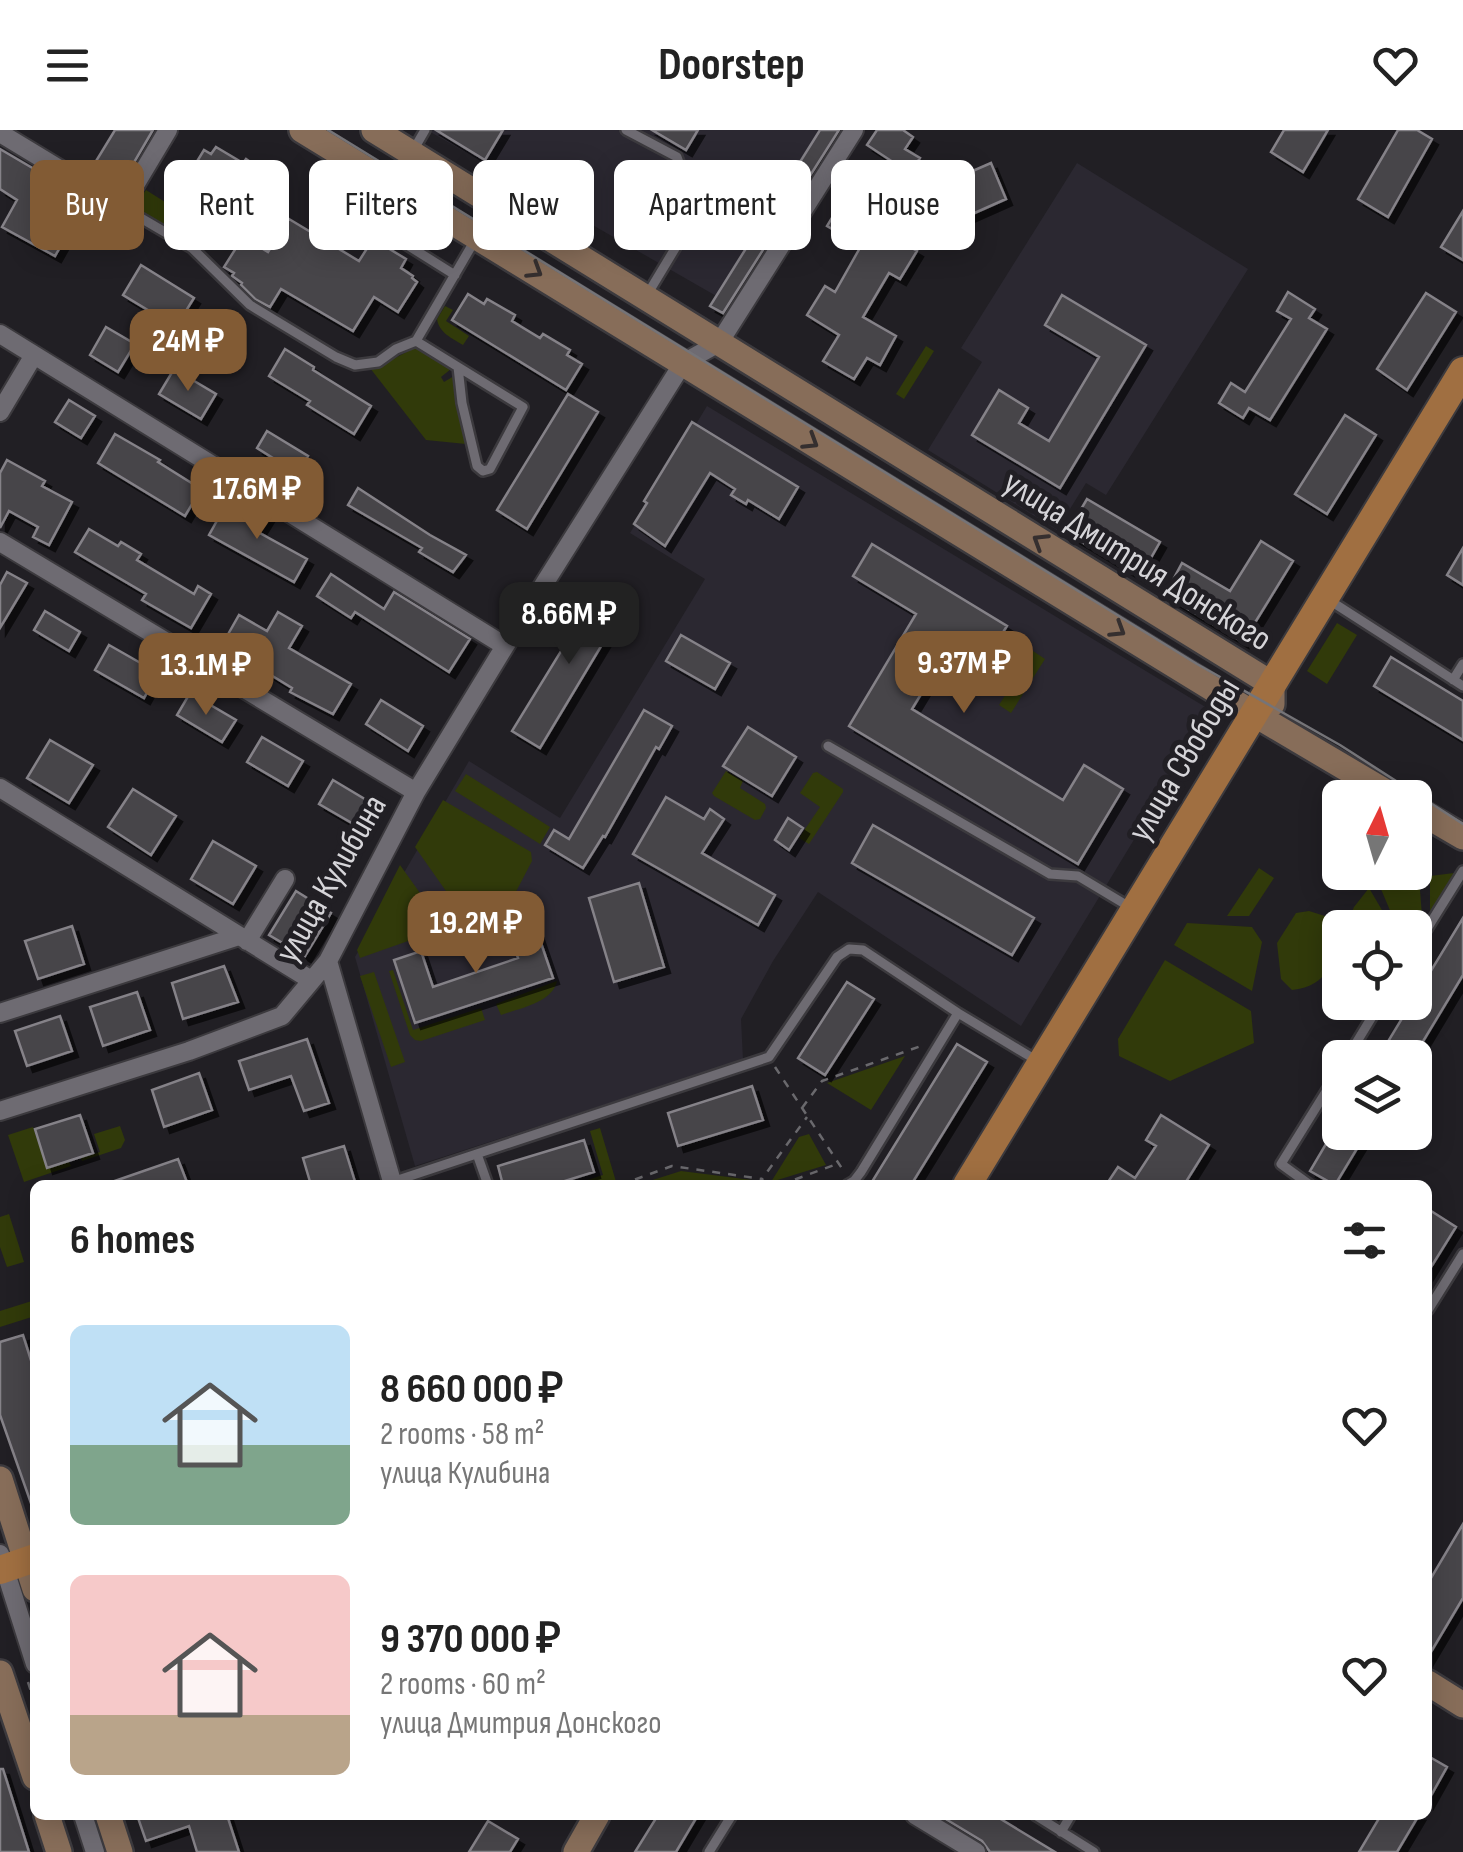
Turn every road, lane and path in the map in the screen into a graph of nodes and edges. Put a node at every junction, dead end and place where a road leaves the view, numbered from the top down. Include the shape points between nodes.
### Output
1 (168, 130) edge
2 (302, 130) edge
3 (374, 130) edge
4 (426, 130) edge
5 (626, 130) edge
6 (854, 130) edge
7 (0, 133) edge
8 (411, 153) junction
9 (45, 160) edge
10 (352, 160) edge
11 (144, 170) edge
12 (144, 220) edge
13 (473, 244) edge
14 (415, 250) edge
15 (500, 250) edge
16 (454, 275) junction
17 (646, 298) junction
18 (0, 334) edge
19 (416, 341) junction
20 (719, 343) junction
21 (34, 355) junction
22 (682, 363) junction
23 (458, 367) junction
24 (1463, 371) edge
25 (0, 412) edge
26 (0, 542) edge
27 (1326, 598) junction
28 (505, 646) junction
29 (1463, 664) edge
30 (1458, 683) edge
31 (1272, 684) junction
32 (1263, 719) junction
33 (828, 746) dead end
34 (1366, 780) edge
35 (0, 788) edge
36 (416, 792) junction
37 (1432, 819) edge
38 (1463, 838) edge
39 (1463, 872) edge
40 (285, 879) dead end
41 (1135, 910) junction
42 (1432, 921) edge
43 (243, 938) junction
44 (328, 960) junction
45 (312, 980) junction
46 (958, 1013) junction
47 (0, 1014) edge
48 (942, 1039) junction
49 (769, 1057) junction
50 (1042, 1064) junction
51 (1322, 1098) edge
52 (802, 1108) junction
53 (0, 1111) edge
54 (807, 1116) junction
55 (477, 1154) junction
56 (838, 1163) junction
57 (762, 1179) joint
58 (392, 1180) edge
59 (404, 1180) edge
60 (486, 1180) edge
61 (628, 1180) edge
62 (793, 1180) edge
63 (847, 1180) edge
64 (853, 1180) edge
65 (971, 1180) edge
66 (1303, 1180) edge
67 (1463, 1254) edge
68 (1432, 1304) edge
69 (0, 1478) edge
70 (13, 1562) edge
71 (30, 1583) edge
72 (30, 1641) edge
73 (0, 1672) edge
74 (1432, 1686) edge
75 (1463, 1705) edge
76 (30, 1761) edge
77 (49, 1820) edge
78 (85, 1820) edge
79 (110, 1820) edge
80 (595, 1820) edge
81 (729, 1820) edge
82 (923, 1820) edge
83 (1043, 1820) edge
84 (1068, 1820) edge
85 (1061, 1832) junction
86 (59, 1852) edge
87 (95, 1852) edge
88 (120, 1852) edge
89 (576, 1852) edge
90 (709, 1852) edge
91 (976, 1852) edge
92 (1094, 1852) edge

1 - 11 street
2 - 10 street, улица Дмитрия Донского
3 - 8 street, улица Дмитрия Донского
4 - 8 lane
5 - 17 lane via 677,157 697,212
6 - 20 street
7 - 9 street
8 - 17 street, улица Дмитрия Донского
12 - 19 lane via 192,248 250,305 336,358 356,365 378,362
13 - 16 lane
14 - 16 lane
15 -> 22 street, улица Дмитрия Донского
16 - 19 lane
17 - 20 street, улица Дмитрия Донского
18 - 21 street
19 - 23 lane
20 - 22 street
31 -> 20 street, улица Дмитрия Донского
21 - 25 street
21 - 28 street
22 - 28 street, улица Кулибина
22 -> 32 street, улица Дмитрия Донского
23 - 23 lane via 523,407 483,472 462,403
24 - 27 main road, улица Свободы
26 - 36 street
27 - 30 lane
27 - 31 main road, улица Свободы
28 - 36 street, улица Кулибина
29 - 30 lane
31 - 32 main road, улица Свободы
32 - 34 street, улица Дмитрия Донского
32 - 41 main road, улица Свободы
33 - 41 lane via 1050,874 1078,876
35 - 43 street
36 - 44 street, улица Кулибина
37 - 38 street
39 - 42 lane
40 - 43 street
41 - 50 main road, улица Свободы
43 - 45 street
43 - 47 street
44 - 45 street, улица Кулибина
44 - 58 street
45 - 53 street, улица Кулибина via 282,1016
46 - 48 lane
46 - 49 lane via 863,950 850,949 837,957
46 - 50 lane
48 - 52 path via 822,1081
48 - 64 lane
49 - 52 path
49 - 55 lane
50 - 65 main road, улица Свободы
51 - 66 lane via 1281,1164
52 - 54 path
54 - 56 path
54 - 57 path
55 - 59 lane
55 - 60 lane
56 - 62 path
56 - 63 path
57 - 61 path via 672,1166
67 - 68 lane
69 - 70 street
70 - 71 street
70 - 72 street
73 - 76 street
74 - 75 street
77 - 86 street
78 - 87 street
79 - 88 street
80 - 89 street
81 - 90 lane
82 - 91 street
83 - 85 lane
84 - 85 lane
85 - 92 lane

